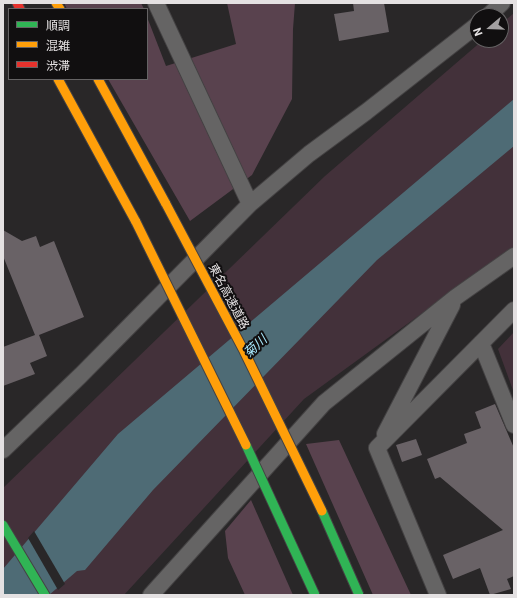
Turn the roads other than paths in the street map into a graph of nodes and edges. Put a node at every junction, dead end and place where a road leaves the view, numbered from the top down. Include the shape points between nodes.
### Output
1 (156, 3) edge
2 (469, 31) edge
3 (59, 80) edge
4 (99, 80) edge
5 (250, 204) junction
6 (514, 256) edge
7 (456, 297) junction
8 (514, 310) edge
9 (481, 343) junction
10 (514, 425) edge
11 (377, 448) junction
12 (3, 450) edge
13 (3, 525) edge
14 (45, 595) edge
15 (151, 595) edge
16 (315, 595) edge
17 (359, 595) edge
18 (438, 595) edge

1 - 5 street
2 - 5 street via 310,154
3 - 16 main road, bridge via 136,222 217,384
4 - 17 main road, 東名高速道路, bridge via 247,358 333,534
5 - 12 street
6 - 7 street
7 - 11 street
7 - 15 street via 324,403
8 - 9 street
9 - 10 street
9 - 11 street
11 - 18 street
13 - 14 main road

